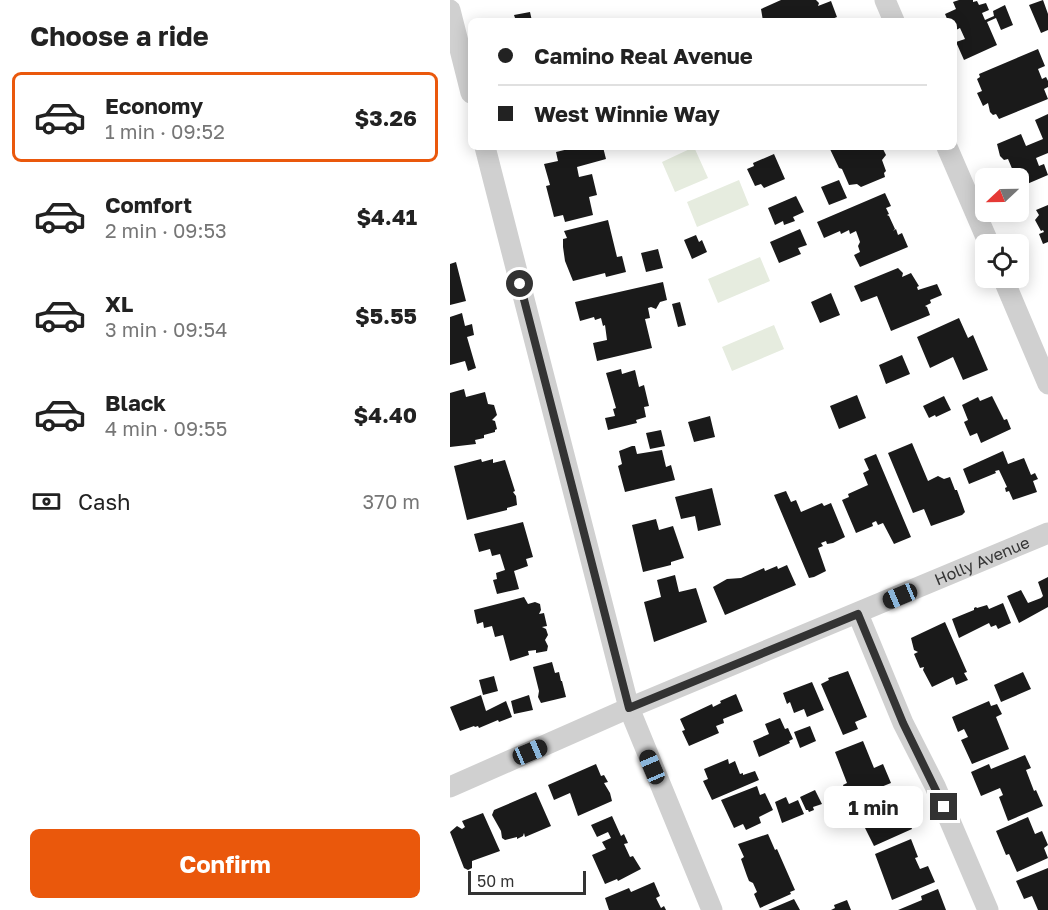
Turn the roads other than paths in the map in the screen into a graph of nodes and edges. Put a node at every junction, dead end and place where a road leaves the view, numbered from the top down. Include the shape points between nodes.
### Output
1 (885, 0) edge
2 (450, 10) edge
3 (893, 18) edge
4 (468, 81) edge
5 (486, 150) edge
6 (948, 150) edge
7 (985, 234) edge
8 (1007, 288) edge
9 (1048, 384) edge
10 (1048, 533) edge
11 (858, 614) junction
12 (629, 708) junction
13 (450, 787) edge
14 (712, 910) edge
15 (988, 910) edge

1 - 3 street
2 - 4 street
5 - 12 street
6 - 7 street
8 - 9 street
10 - 11 street, Holly Avenue
11 - 12 street, Holly Avenue
11 - 15 street
12 - 13 street, Holly Avenue
12 - 14 street

